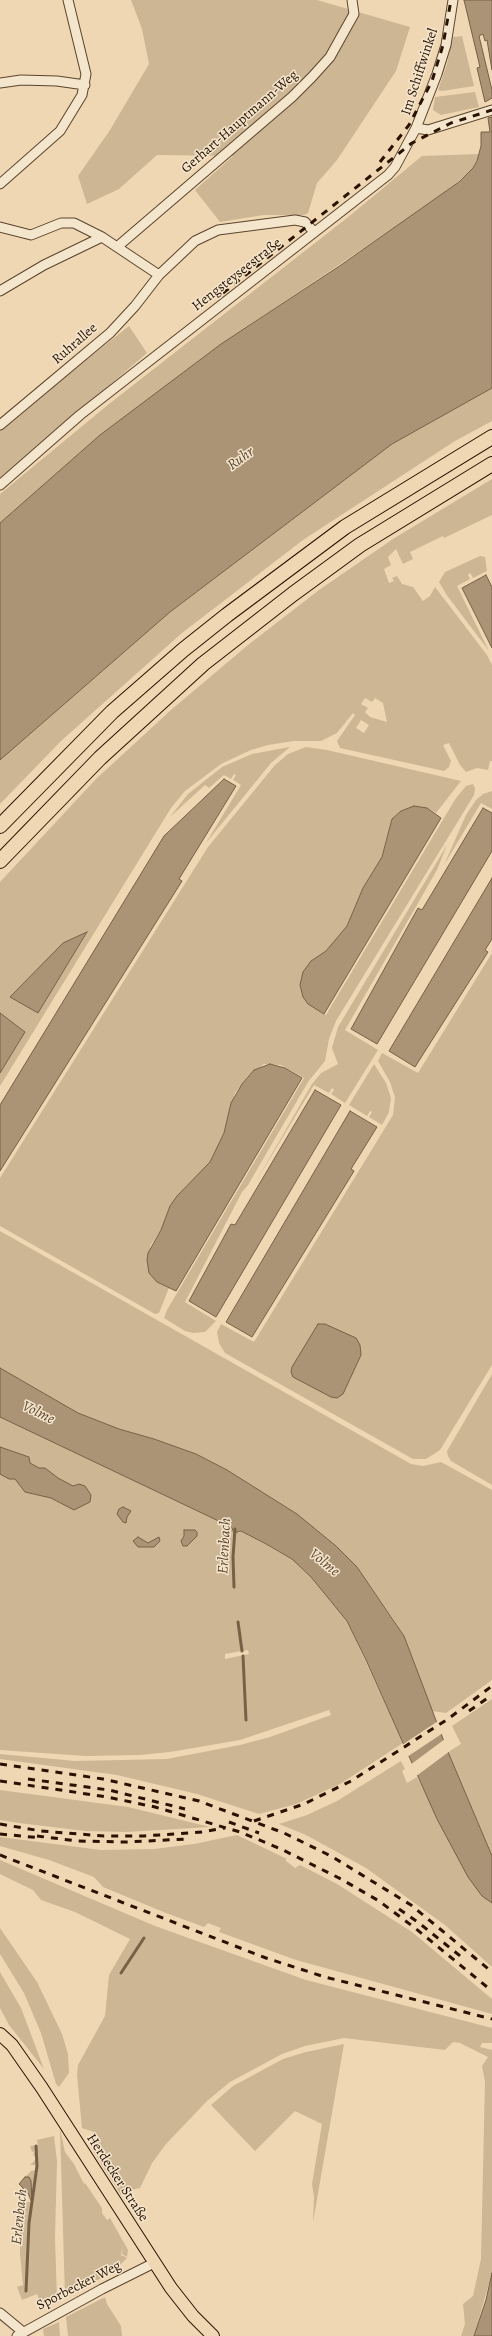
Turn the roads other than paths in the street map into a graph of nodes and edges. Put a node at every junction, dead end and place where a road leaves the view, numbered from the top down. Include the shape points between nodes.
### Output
1 (68, 0) edge
2 (352, 0) edge
3 (453, 0) edge
4 (0, 83) edge
5 (85, 84) junction
6 (492, 110) edge
7 (416, 128) junction
8 (0, 184) edge
9 (0, 227) edge
10 (314, 232) junction
11 (102, 237) junction
12 (117, 247) junction
13 (159, 275) junction
14 (0, 291) edge
15 (0, 425) edge
16 (492, 437) edge
17 (492, 464) edge
18 (0, 485) edge
19 (0, 826) edge
20 (0, 862) edge
21 (0, 2034) edge
22 (154, 2264) junction
23 (0, 2313) edge
24 (20, 2334) edge
25 (213, 2336) edge

1 - 5 street via 86,74
2 - 12 street, Gerhart-Hauptmann-Weg via 354,14 330,57 312,77
3 - 7 street, Im Schiffwinkel via 446,46
4 - 5 street via 21,80
5 - 8 street via 82,95 60,131
6 - 7 street via 428,130
7 - 10 street, Hengsteyseestraße via 388,176
9 - 11 street via 31,235 62,223 74,223
10 - 13 street via 305,222 295,220 218,230 195,241
10 - 18 street, Hengsteyseestraße via 80,415
11 - 12 street
11 - 14 street via 44,265
12 - 13 street
13 - 15 street, Ruhrallee via 136,306 110,333
16 - 19 highway via 345,527 227,615 112,712
17 - 20 highway via 360,546 203,664 100,758
21 - 22 main road, Herdecker Straße via 12,2045 42,2088
22 - 24 street, Sporbecker Weg
22 - 25 main road, Herdecker Straße via 193,2316
23 - 24 street

